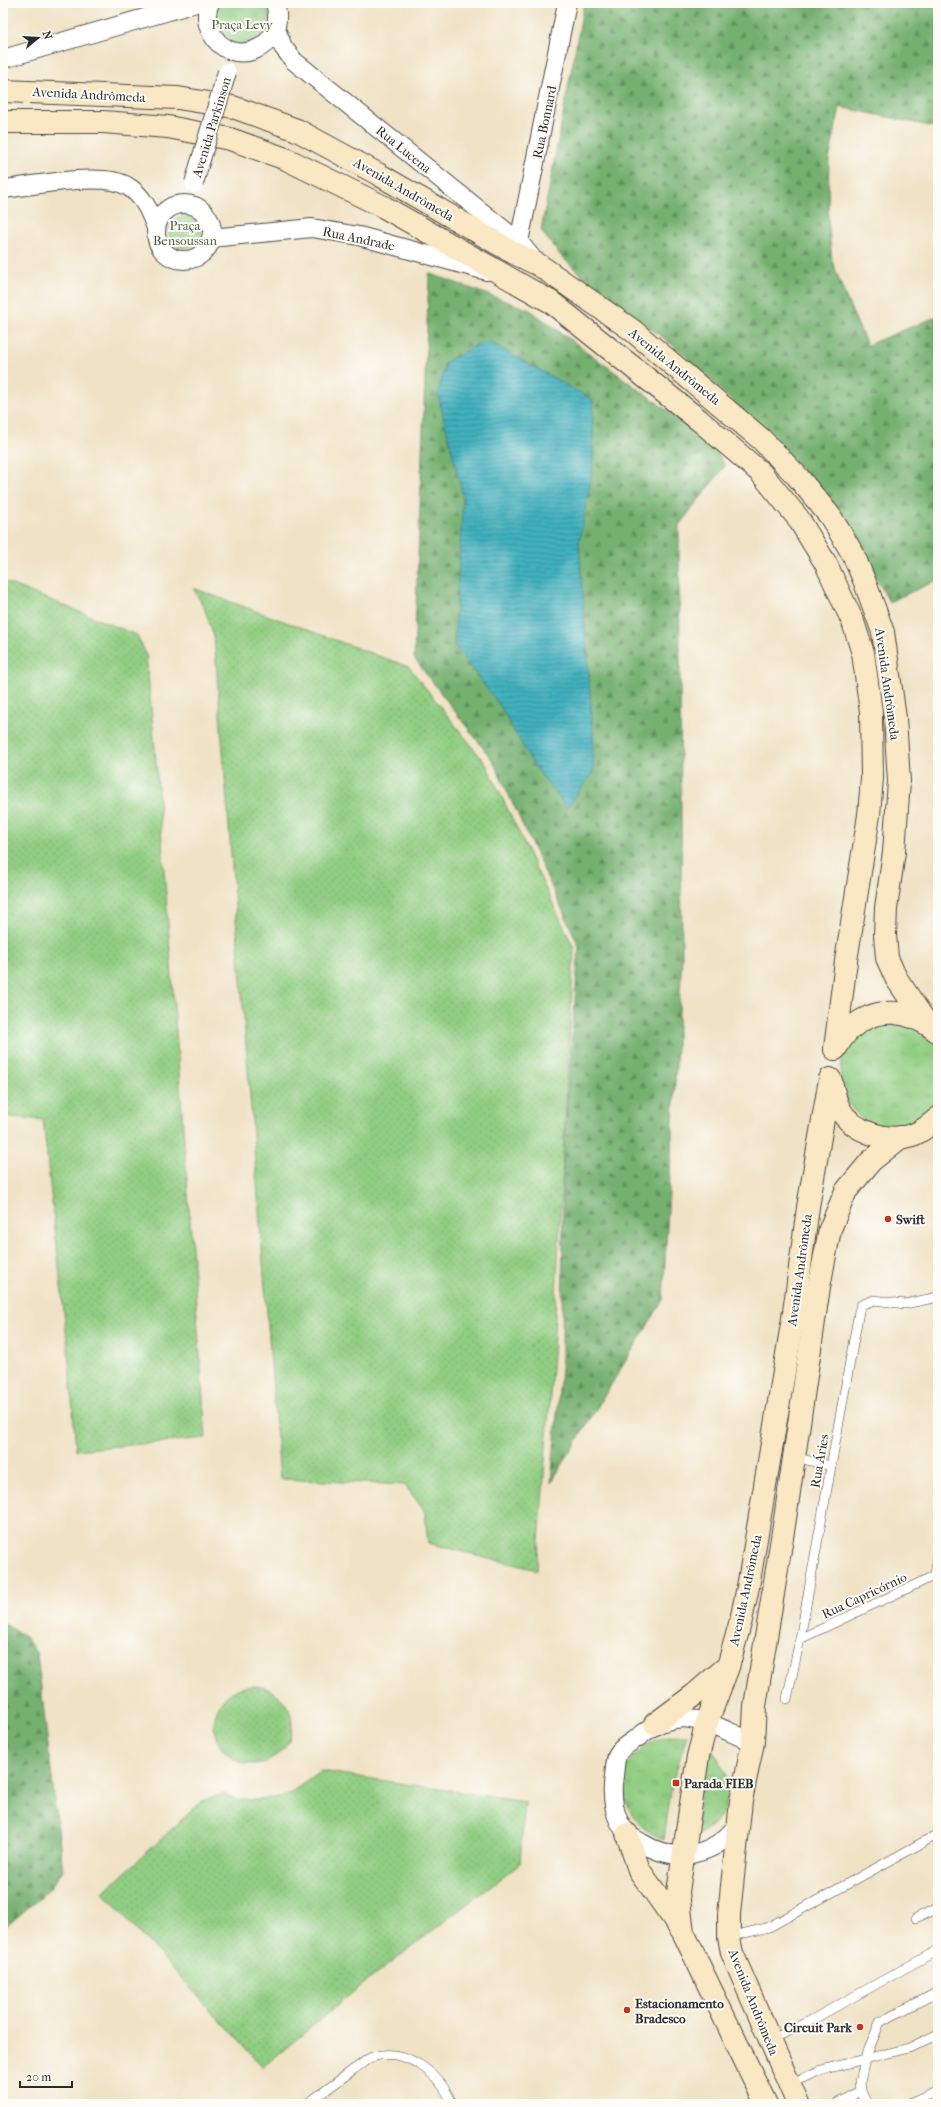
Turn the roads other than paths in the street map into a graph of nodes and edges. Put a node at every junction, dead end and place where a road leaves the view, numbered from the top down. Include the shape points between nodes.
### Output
1 (196, 3) edge
2 (210, 3) edge
3 (275, 3) edge
4 (567, 3) edge
5 (276, 29) junction
6 (229, 50) junction
7 (3, 59) edge
8 (3, 91) edge
9 (3, 122) edge
10 (3, 189) edge
11 (185, 203) junction
12 (156, 228) junction
13 (211, 238) junction
14 (519, 242) junction
15 (539, 265) junction
16 (503, 276) junction
17 (931, 1026) edge
18 (835, 1049) junction
19 (830, 1079) junction
20 (938, 1118) edge
21 (901, 1137) junction
22 (938, 1297) edge
23 (794, 1457) junction
24 (831, 1466) junction
25 (938, 1555) edge
26 (937, 1574) edge
27 (800, 1639) junction
28 (728, 1667) junction
29 (787, 1699) dead end
30 (707, 1722) junction
31 (655, 1724) junction
32 (753, 1742) junction
33 (738, 1824) junction
34 (627, 1834) junction
35 (938, 1834) edge
36 (683, 1855) junction
37 (938, 1908) edge
38 (916, 1918) dead end
39 (683, 1932) junction
40 (729, 1937) junction
41 (938, 1950) edge
42 (938, 1992) edge
43 (938, 2034) edge
44 (769, 2041) junction
45 (865, 2059) junction
46 (789, 2084) junction
47 (938, 2090) edge
48 (861, 2091) junction
49 (307, 2104) edge
50 (452, 2104) edge
51 (766, 2104) edge
52 (798, 2104) edge
53 (836, 2104) edge
54 (868, 2104) edge
55 (907, 2104) edge

1 - 7 street
2 - 6 street via 207,18 209,28 220,45
3 - 5 street via 278,12
4 - 14 street, Rua Bonnard
5 - 6 street via 271,39 262,47 252,51
5 - 14 street, Rua Lucena via 283,47 294,61
6 - 11 street, Avenida Parkinson, bridge via 227,72 194,183
8 - 15 main road, Avenida Andrômeda via 178,98 233,107 297,130
9 - 16 main road, Avenida Andrômeda via 102,122 168,127 230,139 286,159 384,207
10 - 12 street via 85,179 107,180 127,185 142,199
11 - 12 street via 165,211
11 - 13 street via 199,208 205,214 211,225
12 - 13 street via 162,250 179,260 192,259 203,253
13 - 16 street, Rua Andrade via 312,228 359,236
14 - 15 street, Rua Lucena
15 - 17 main road, Avenida Andrômeda via 632,330 761,438 830,516 852,554 883,632 895,718 899,781 894,852 886,908 887,958 896,978
16 - 18 main road, Avenida Andrômeda via 551,302 761,473 802,524 826,564 853,622 863,653 870,712 872,778 869,815
17 - 18 main road via 905,1013 884,1012 864,1019 847,1031
18 - 19 main road, Avenida Andrômeda
19 - 21 main road via 839,1108 850,1121 883,1137
19 - 28 main road, Avenida Andrômeda via 748,1587
20 - 21 main road via 915,1134
21 - 23 main road, Avenida Andrômeda via 871,1161 846,1191 830,1229
22 - 24 lane, Rua Áries via 905,1304 874,1300 861,1305
23 - 24 lane
23 - 32 main road, Avenida Andrômeda via 755,1706
24 - 27 lane, Rua Áries
25 - 26 lane
26 - 27 lane, Rua Capricórnio
27 - 29 lane, Rua Áries
28 - 30 main road, Avenida Andrômeda
28 - 31 main road
30 - 31 street via 689,1718
30 - 32 street
30 - 36 main road, Avenida Andrômeda via 698,1756
31 - 34 street via 619,1752 612,1790 615,1809
32 - 33 main road, Avenida Andrômeda
33 - 36 street via 729,1837 716,1846
33 - 40 main road, Avenida Andrômeda
34 - 36 street via 652,1850
34 - 39 main road via 640,1870
35 - 40 lane via 769,1927
36 - 39 main road, Avenida Andrômeda via 678,1892
37 - 38 lane
39 - 51 main road, Avenida Andrômeda
40 - 44 main road, Avenida Andrômeda via 734,1959
41 - 44 lane
42 - 45 lane via 880,2022
43 - 45 lane via 909,2048
44 - 46 main road, Avenida Andrômeda
45 - 46 lane via 821,2070
45 - 48 lane via 860,2082
46 - 52 main road, Avenida Andrômeda
47 - 55 lane
48 - 53 lane
48 - 54 lane
49 - 50 lane via 371,2057 390,2055 406,2058 429,2071 449,2095

